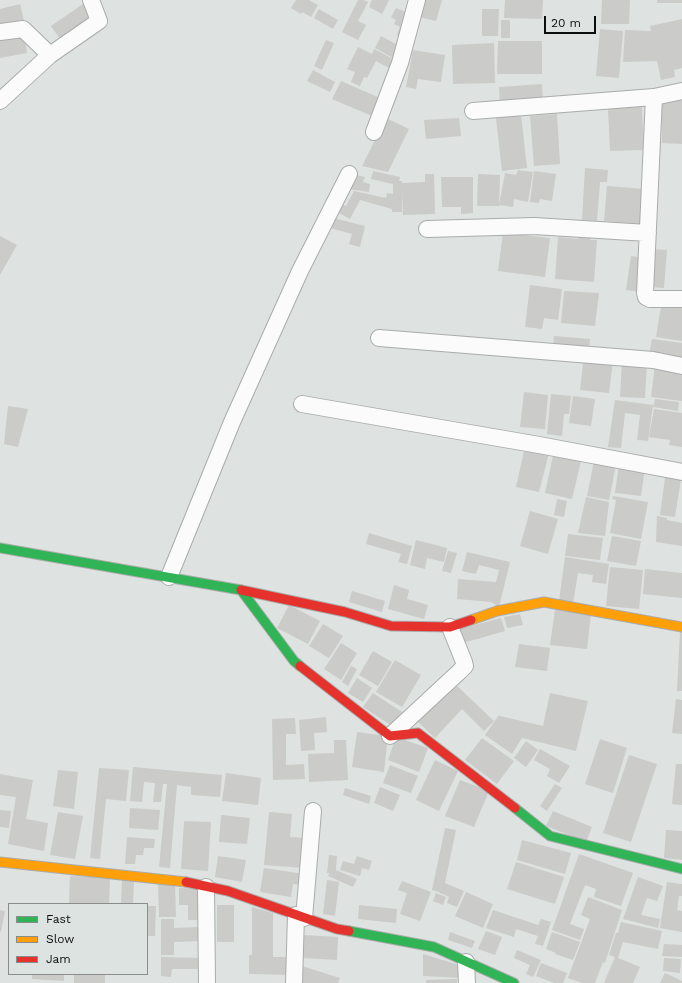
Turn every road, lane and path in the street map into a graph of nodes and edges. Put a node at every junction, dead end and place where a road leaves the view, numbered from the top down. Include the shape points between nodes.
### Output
1 (91, 0) edge
2 (417, 0) edge
3 (0, 32) edge
4 (50, 55) junction
5 (682, 91) edge
6 (654, 97) junction
7 (0, 101) edge
8 (473, 111) dead end
9 (374, 132) dead end
10 (349, 174) dead end
11 (427, 229) dead end
12 (648, 233) junction
13 (682, 299) edge
14 (379, 338) dead end
15 (682, 366) edge
16 (302, 404) dead end
17 (682, 472) edge
18 (0, 548) edge
19 (169, 577) junction
20 (241, 590) junction
21 (450, 627) junction
22 (682, 627) edge
23 (390, 736) junction
24 (313, 811) dead end
25 (0, 862) edge
26 (682, 869) edge
27 (206, 887) junction
28 (300, 917) junction
29 (466, 962) junction
30 (206, 983) edge
31 (294, 983) edge
32 (467, 983) edge
33 (514, 983) edge

1 - 4 street via 99,21
2 - 9 street via 400,63
3 - 4 street via 23,29
4 - 7 street
5 - 6 street
6 - 8 street
6 - 12 street
10 - 19 street via 300,271 232,422
11 - 12 street via 534,226
12 - 13 street via 646,297
14 - 15 street via 653,360
16 - 17 street
18 - 19 street
19 - 20 street
20 - 21 street via 345,612 391,626
20 - 23 street via 294,662
21 - 22 street via 497,611 544,602
21 - 23 street via 465,666
23 - 26 street via 418,733 550,836
24 - 28 street
25 - 27 street via 179,881
27 - 28 street
27 - 30 street
28 - 29 street via 337,929 434,947
28 - 31 street
29 - 32 street
29 - 33 street

